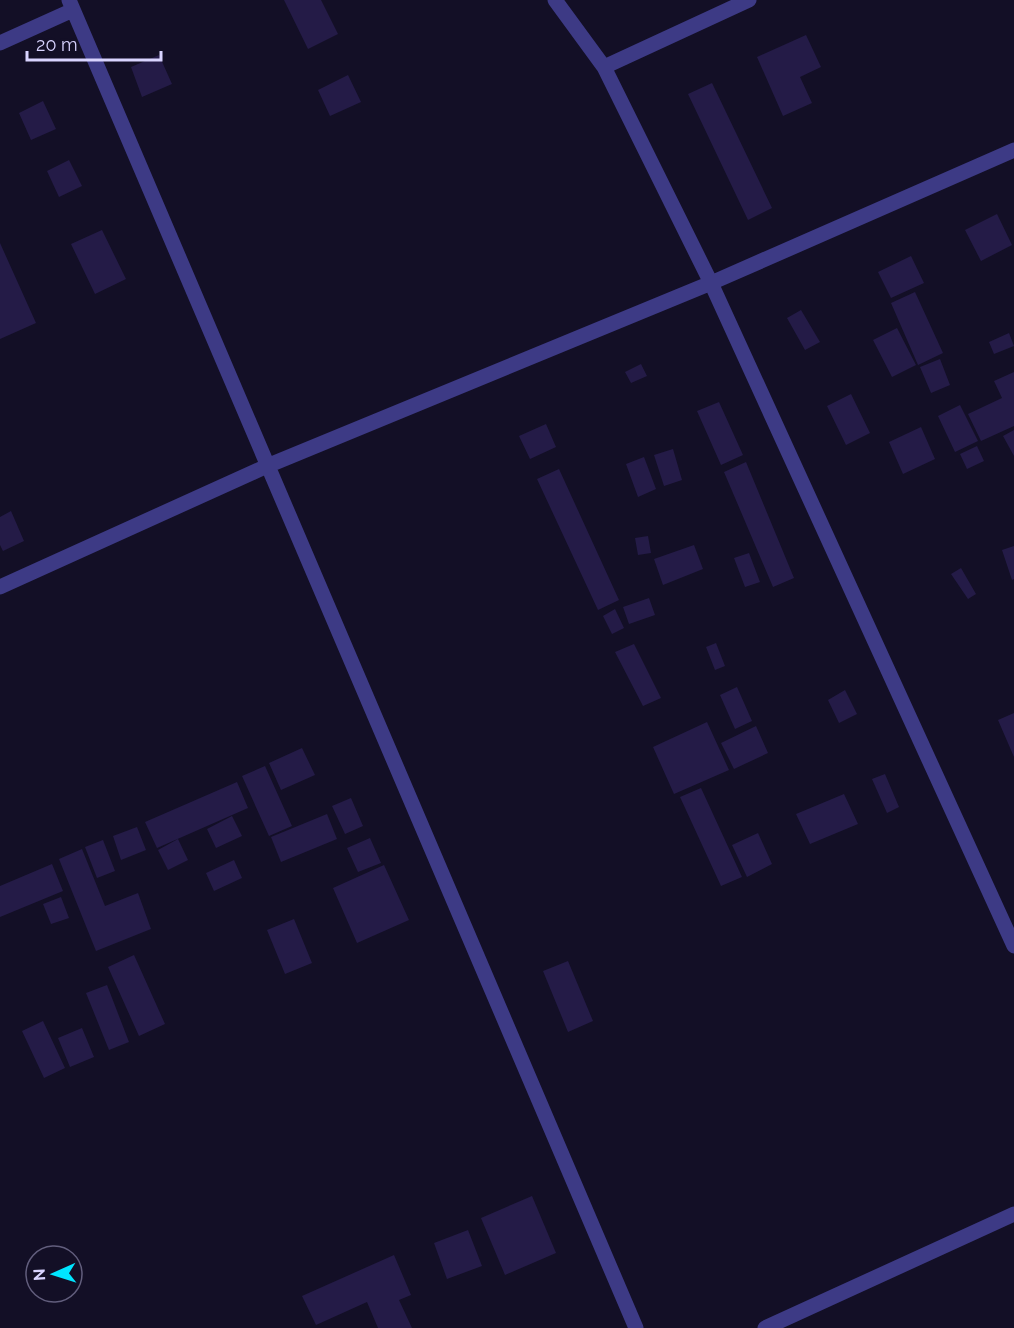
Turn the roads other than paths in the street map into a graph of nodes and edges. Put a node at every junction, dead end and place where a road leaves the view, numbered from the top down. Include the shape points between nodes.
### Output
1 (555, 0) edge
2 (749, 0) edge
3 (71, 5) edge
4 (0, 43) edge
5 (604, 67) junction
6 (1014, 150) edge
7 (711, 283) junction
8 (267, 466) junction
9 (0, 587) edge
10 (1014, 946) edge
11 (1014, 1214) edge
12 (636, 1328) edge
13 (765, 1328) edge

1 - 5 street
2 - 5 street
3 - 4 street via 42,24
3 - 8 street
5 - 7 street
6 - 7 street
7 - 8 street
7 - 10 street
8 - 9 street
8 - 12 street
11 - 13 street

